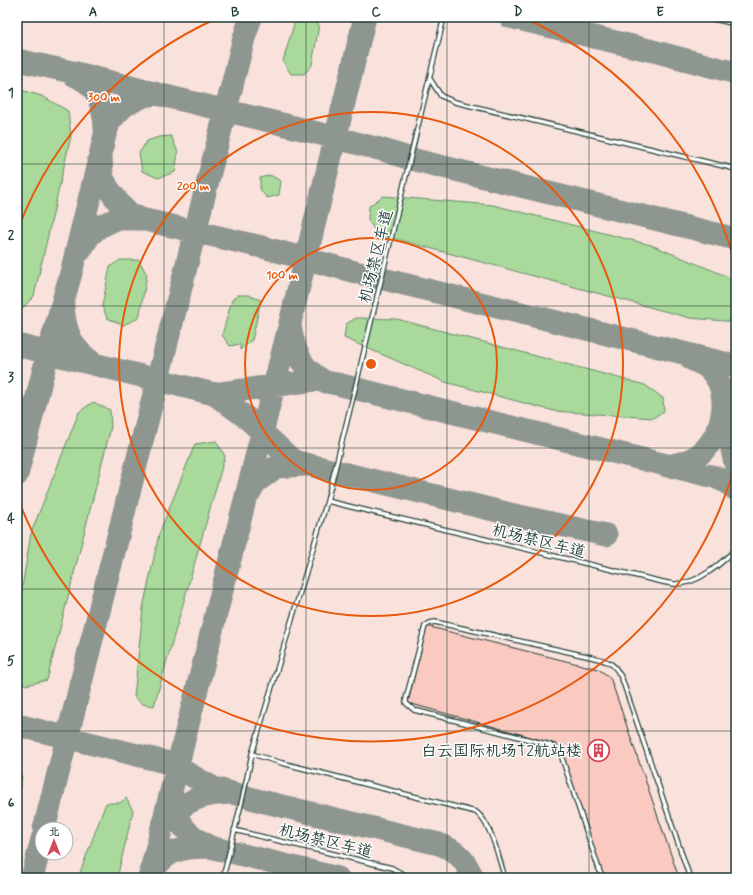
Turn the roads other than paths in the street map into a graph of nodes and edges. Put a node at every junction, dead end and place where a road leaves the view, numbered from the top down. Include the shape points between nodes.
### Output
1 (444, 17) edge
2 (705, 17) edge
3 (736, 24) edge
4 (430, 80) junction
5 (736, 169) edge
6 (327, 501) junction
7 (736, 549) edge
8 (252, 754) junction
9 (234, 830) junction
10 (223, 878) edge
11 (410, 878) edge
12 (505, 878) edge
13 (602, 878) edge
14 (690, 878) edge

1 - 4 lane, 机场禁区车道
2 - 3 lane
4 - 5 lane via 441,96 455,102
4 - 6 lane, 机场禁区车道
6 - 7 lane, 机场禁区车道 via 675,584 702,577
6 - 8 lane, 机场禁区车道
8 - 9 lane, 机场禁区车道
8 - 12 lane via 476,812 488,827
9 - 10 lane, 机场禁区车道
9 - 11 lane, 机场禁区车道 via 392,868
13 - 14 lane via 561,755 556,749 550,745 414,710 406,703 425,626 435,622 590,657 611,663 617,668

